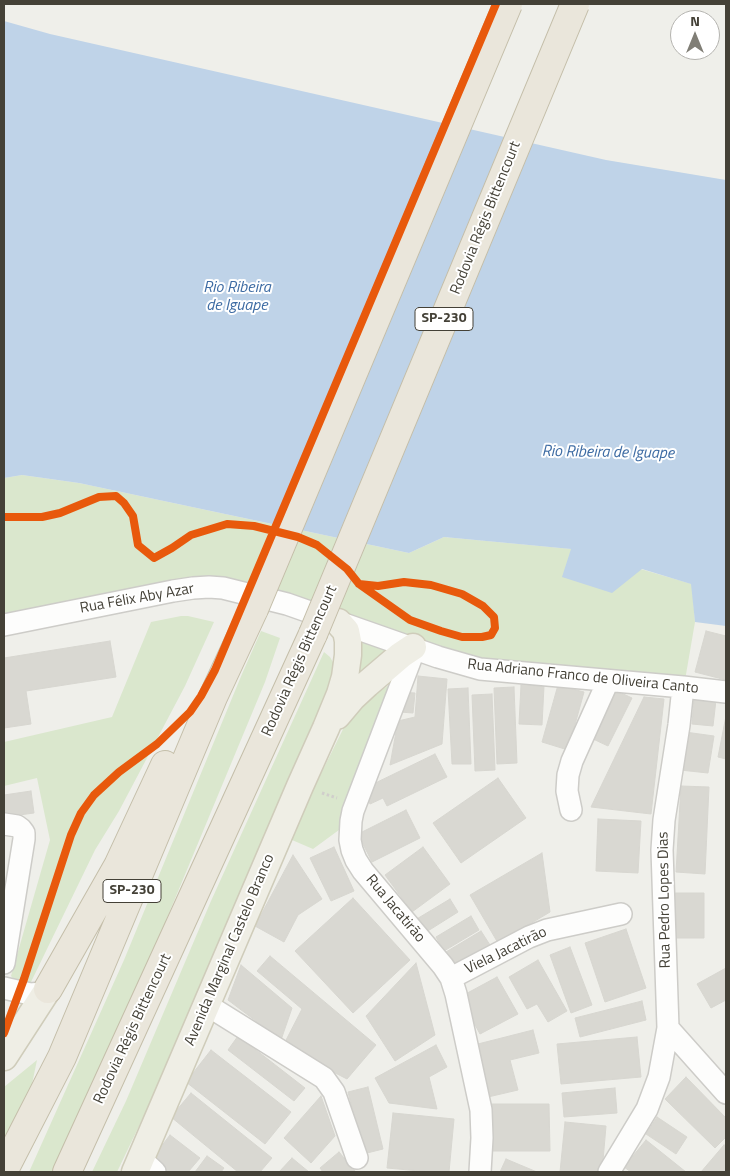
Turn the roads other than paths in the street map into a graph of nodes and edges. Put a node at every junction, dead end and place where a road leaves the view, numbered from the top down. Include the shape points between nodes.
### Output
1 (508, 4) edge
2 (575, 4) edge
3 (338, 622) junction
4 (4, 625) edge
5 (414, 648) junction
6 (608, 681) junction
7 (683, 687) junction
8 (726, 692) edge
9 (213, 697) junction
10 (326, 728) junction
11 (571, 810) dead end
12 (4, 824) edge
13 (621, 914) dead end
14 (4, 963) edge
15 (451, 978) junction
16 (4, 988) edge
17 (48, 989) junction
18 (207, 1005) junction
19 (668, 1028) junction
20 (4, 1056) edge
21 (726, 1093) edge
22 (357, 1158) dead end
23 (143, 1168) edge
24 (4, 1170) edge
25 (67, 1172) edge
26 (480, 1172) edge
27 (609, 1172) edge

1 - 9 highway, SP-230, bridge via 254,609
2 - 25 highway, Rodovia Régis Bittencourt / SP-230, bridge via 313,634
3 - 4 street, Rua Félix Aby Azar via 287,604 209,587
3 - 5 street, Rua Félix Aby Azar
3 - 10 main road, Avenida Marginal Castelo Branco via 348,636 348,655 340,694
5 - 6 street, Rua Adriano Franco de Oliveira Canto via 480,669
5 - 10 main road, Avenida Marginal Castelo Branco via 401,655 360,691
5 - 15 street, Rua Jacatirão via 356,804 351,821 351,845 363,871
6 - 7 street, Rua Adriano Franco de Oliveira Canto
6 - 11 street via 568,775
7 - 8 street, Rua Adriano Franco de Oliveira Canto
7 - 19 street, Rua Pedro Lopes Dias via 662,850
9 - 17 highway via 168,758 118,866
9 - 24 highway, SP-230 via 62,1057
10 - 18 main road, Avenida Marginal Castelo Branco
12 - 14 street via 21,829 24,839
13 - 15 street, Viela Jacatirão via 528,937
15 - 26 street, Rua Jacatirão via 481,1110
16 - 17 street via 30,994 43,993
17 - 20 main road
18 - 22 street via 324,1078 334,1092
18 - 23 main road, Avenida Marginal Castelo Branco
19 - 21 street
19 - 27 street, Rua Pedro Lopes Dias via 659,1077 647,1109

